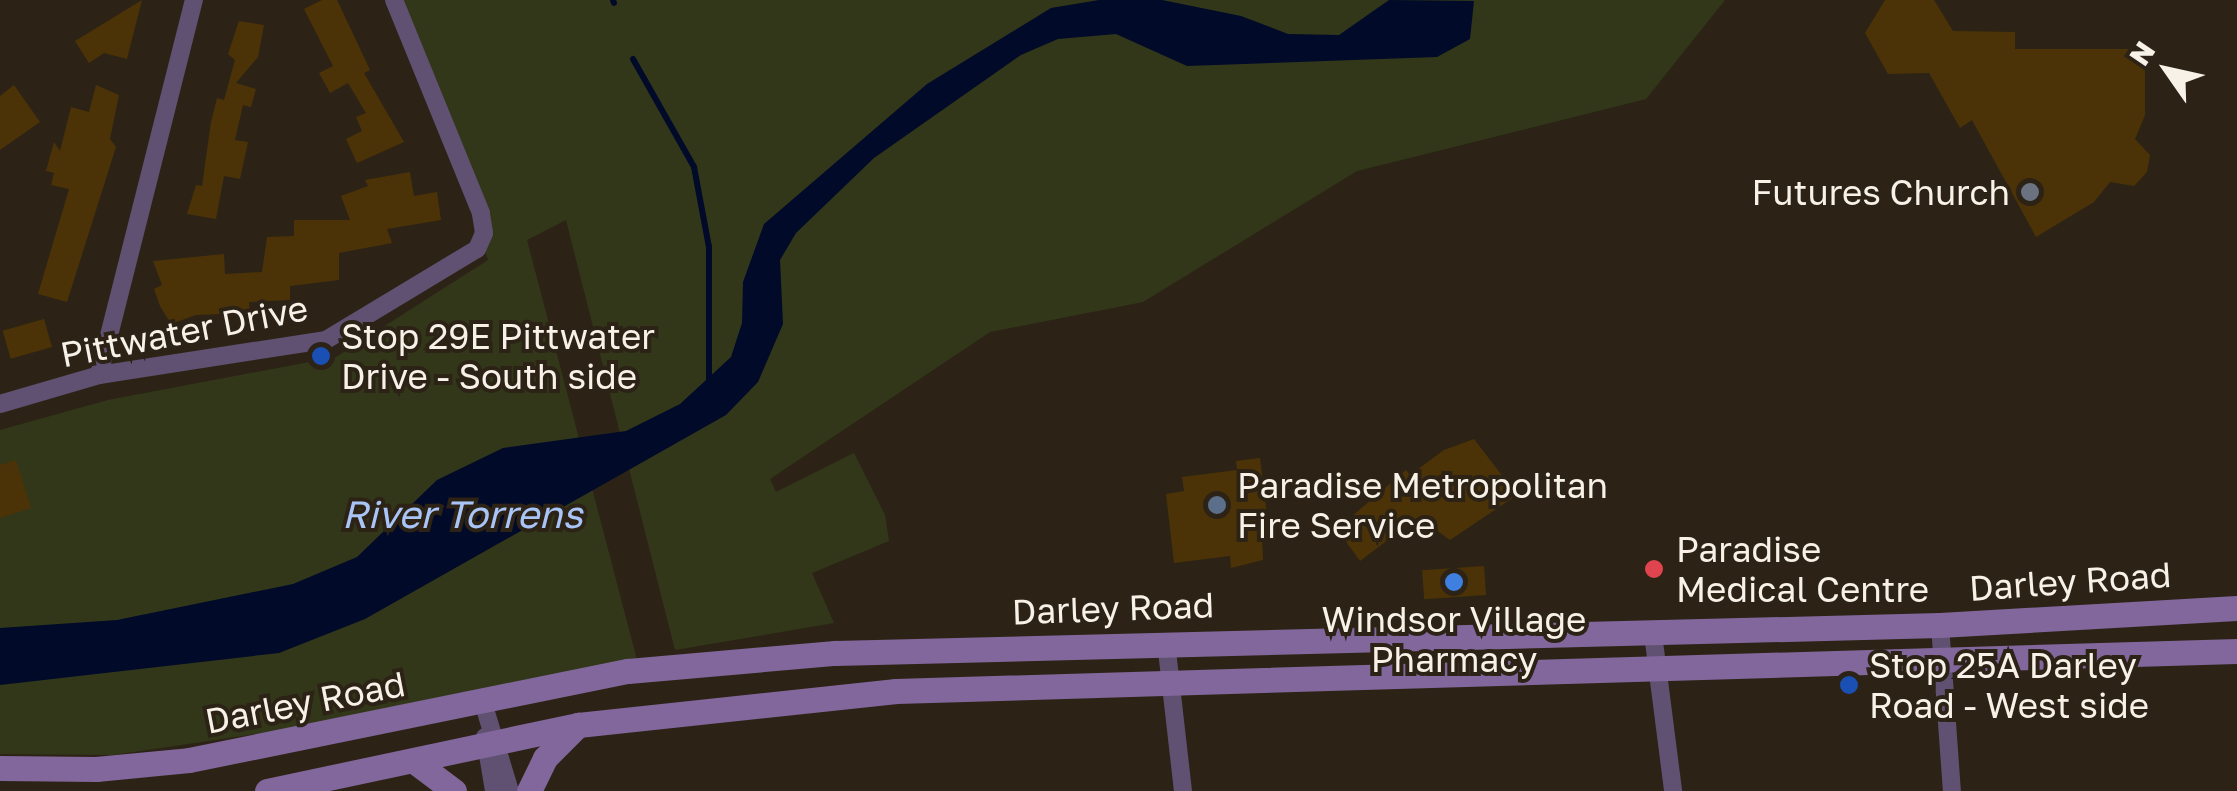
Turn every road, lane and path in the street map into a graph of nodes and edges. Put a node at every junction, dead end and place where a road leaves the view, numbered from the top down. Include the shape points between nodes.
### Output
1 (194, 0) edge
2 (394, 0) edge
3 (100, 375) junction
4 (0, 404) edge
5 (2237, 608) edge
6 (1940, 625) junction
7 (1652, 634) junction
8 (1166, 642) junction
9 (2237, 651) edge
10 (1942, 661) junction
11 (1659, 670) junction
12 (1168, 684) junction
13 (482, 699) junction
14 (578, 726) junction
15 (492, 744) junction
16 (414, 762) junction
17 (0, 768) edge
18 (267, 791) edge
19 (454, 791) edge
20 (494, 791) edge
21 (510, 791) edge
22 (529, 791) edge
23 (1182, 791) edge
24 (1673, 791) edge
25 (1952, 791) edge

1 - 3 street
2 - 3 street, Pittwater Drive via 481,214 484,233 477,248 326,340
3 - 4 street, Pittwater Drive
5 - 6 main road, Darley Road
6 - 7 main road, Darley Road
6 - 10 street
7 - 8 main road, Darley Road
7 - 11 street
8 - 12 street
8 - 13 main road, Darley Road via 700,663
9 - 10 main road, Darley Road
10 - 11 main road, Darley Road
10 - 25 street
11 - 12 main road, Darley Road
11 - 24 street
12 - 14 main road, Darley Road via 896,691 704,707
12 - 23 street
13 - 15 street
13 - 17 main road, Darley Road via 228,755 96,770
14 - 15 main road, Darley Road
14 - 22 main road via 539,766
15 - 16 main road, Darley Road
15 - 20 street
15 - 21 street
16 - 18 main road, Darley Road
16 - 19 main road

